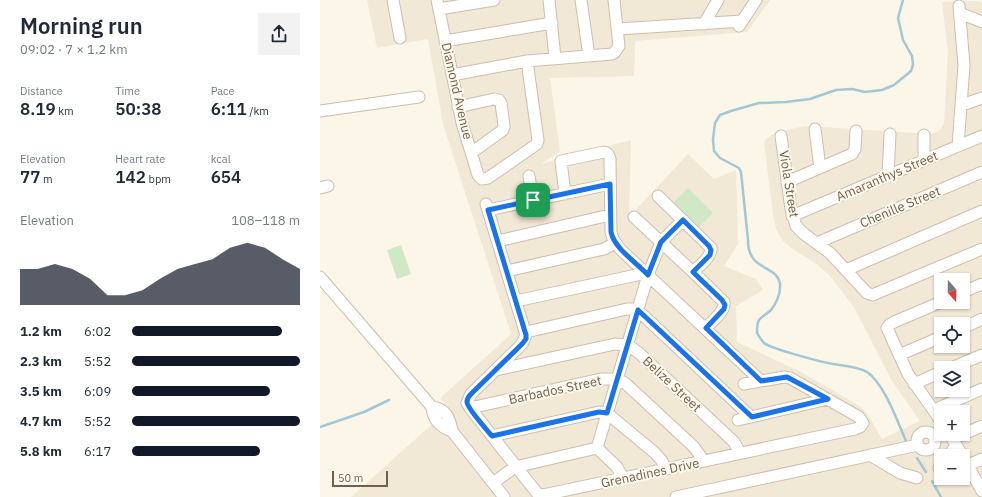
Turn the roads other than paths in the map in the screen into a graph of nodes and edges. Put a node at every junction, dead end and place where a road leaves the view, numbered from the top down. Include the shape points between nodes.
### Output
1 (393, 0) edge
2 (494, 0) edge
3 (549, 0) edge
4 (581, 0) edge
5 (614, 0) edge
6 (718, 0) edge
7 (756, 0) edge
8 (480, 1) edge
9 (438, 4) edge
10 (982, 22) edge
11 (552, 23) junction
12 (704, 24) junction
13 (618, 29) junction
14 (400, 38) dead end
15 (445, 41) junction
16 (589, 56) junction
17 (555, 58) junction
18 (527, 61) junction
19 (452, 75) junction
20 (419, 97) dead end
21 (982, 98) edge
22 (962, 105) junction
23 (458, 107) junction
24 (320, 111) edge
25 (815, 129) dead end
26 (856, 131) dead end
27 (890, 134) dead end
28 (924, 135) dead end
29 (781, 136) dead end
30 (982, 136) edge
31 (958, 146) junction
32 (471, 153) junction
33 (924, 160) junction
34 (820, 168) junction
35 (982, 172) edge
36 (888, 175) junction
37 (529, 176) dead end
38 (787, 182) junction
39 (610, 184) junction
40 (565, 194) junction
41 (658, 196) dead end
42 (533, 200) junction
43 (982, 211) edge
44 (610, 215) junction
45 (792, 216) junction
46 (634, 217) dead end
47 (683, 220) junction
48 (498, 241) junction
49 (661, 242) junction
50 (615, 243) junction
51 (817, 243) junction
52 (982, 249) edge
53 (846, 270) junction
54 (507, 271) junction
55 (693, 272) junction
56 (647, 274) junction
57 (320, 277) edge
58 (982, 284) edge
59 (970, 289) edge
60 (516, 301) junction
61 (934, 305) edge
62 (638, 310) junction
63 (982, 320) edge
64 (970, 325) edge
65 (706, 328) junction
66 (526, 332) junction
67 (934, 340) edge
68 (628, 345) junction
69 (899, 355) junction
70 (982, 355) edge
71 (968, 361) edge
72 (496, 370) junction
73 (934, 375) edge
74 (617, 379) junction
75 (761, 381) junction
76 (744, 384) dead end
77 (914, 384) junction
78 (982, 389) edge
79 (828, 399) junction
80 (945, 405) edge
81 (470, 408) junction
82 (934, 410) edge
83 (607, 413) junction
84 (752, 417) junction
85 (738, 420) dead end
86 (982, 426) edge
87 (970, 431) edge
88 (934, 435) edge
89 (492, 436) junction
90 (596, 448) junction
91 (740, 453) junction
92 (870, 455) junction
93 (970, 459) edge
94 (982, 459) edge
95 (703, 461) junction
96 (516, 467) junction
97 (970, 468) edge
98 (665, 470) junction
99 (623, 478) junction
100 (916, 478) dead end
101 (492, 483) junction
102 (982, 491) edge
103 (982, 495) edge
104 (504, 497) edge
105 (676, 497) edge
106 (978, 497) edge

1 - 14 street
2 - 8 street
3 - 11 street
4 - 16 street
5 - 13 street
6 - 12 street
7 - 12 street via 740,25
8 - 9 street
9 - 15 street, Diamond Avenue
10 - 22 street via 960,10 964,65
11 - 15 street
11 - 17 street
12 - 13 street
13 - 16 street via 618,49 612,54
15 - 19 street, Diamond Avenue
16 - 17 street
17 - 18 street
18 - 19 street
18 - 32 street, Diamond Avenue via 537,144 488,178 482,179 478,175
19 - 23 street, Diamond Avenue
20 - 24 street
21 - 22 street
22 - 31 street
23 - 32 street, Diamond Avenue
23 - 32 street via 494,99 499,100 501,104 503,130
25 - 34 street
26 - 34 street via 855,149 852,154
27 - 36 street
28 - 33 street
29 - 38 street, Viola Street
30 - 31 street, Amaranthys Street
31 - 33 street, Amaranthys Street
33 - 36 street, Amaranthys Street
34 - 38 street
35 - 51 street, Chenille Street
36 - 45 street, Amaranthys Street
37 - 42 street
38 - 45 street, Viola Street
39 - 40 street
39 - 40 street via 610,159 604,152 562,161
39 - 44 street
40 - 42 street
41 - 47 street
42 - 48 street via 487,207
43 - 53 street
44 - 48 street
44 - 50 street via 611,232
45 - 51 street, Viola Street via 796,226
46 - 49 street
47 - 49 street
47 - 55 street via 711,250 710,255
48 - 54 street
49 - 55 street
49 - 56 street
50 - 54 street via 604,249
50 - 56 street
51 - 53 street, Viola Street
52 - 53 street, Viola Street via 870,295
54 - 60 street
55 - 65 street via 725,305
56 - 60 street
56 - 62 street
56 - 65 street
57 - 101 street via 432,407 442,410 447,415 452,431
58 - 59 street
60 - 66 street
61 - 69 street via 887,327
62 - 66 street via 627,309
62 - 68 street
62 - 84 street
63 - 64 street
65 - 75 street
66 - 72 street via 526,339
67 - 69 street
68 - 72 street via 615,344
68 - 74 street
68 - 91 street, Belize Street via 734,442
69 - 77 street
70 - 71 street
72 - 81 street via 469,397 467,403
73 - 77 street
74 - 81 street, Barbados Street via 601,379
74 - 83 street
74 - 95 street, Barbados Street via 625,383 693,446
75 - 76 street
75 - 79 street via 787,377
77 - 82 street
78 - 80 street
79 - 84 street
79 - 91 street, Grenadines Drive via 858,416 863,423 860,427
81 - 89 street, Grenadines Drive
83 - 89 street via 599,412
83 - 90 street
83 - 98 street via 655,453
84 - 85 street
86 - 87 street
88 - 92 street via 924,433 919,436 918,445
89 - 96 street, Grenadines Drive
90 - 96 street
90 - 99 street via 617,466
91 - 95 street, Grenadines Drive
92 - 100 street via 900,473
92 - 105 street
93 - 94 street
95 - 98 street, Grenadines Drive
96 - 99 street, Grenadines Drive via 541,495
96 - 101 street
97 - 102 street
98 - 99 street, Grenadines Drive
101 - 104 street
103 - 106 street

